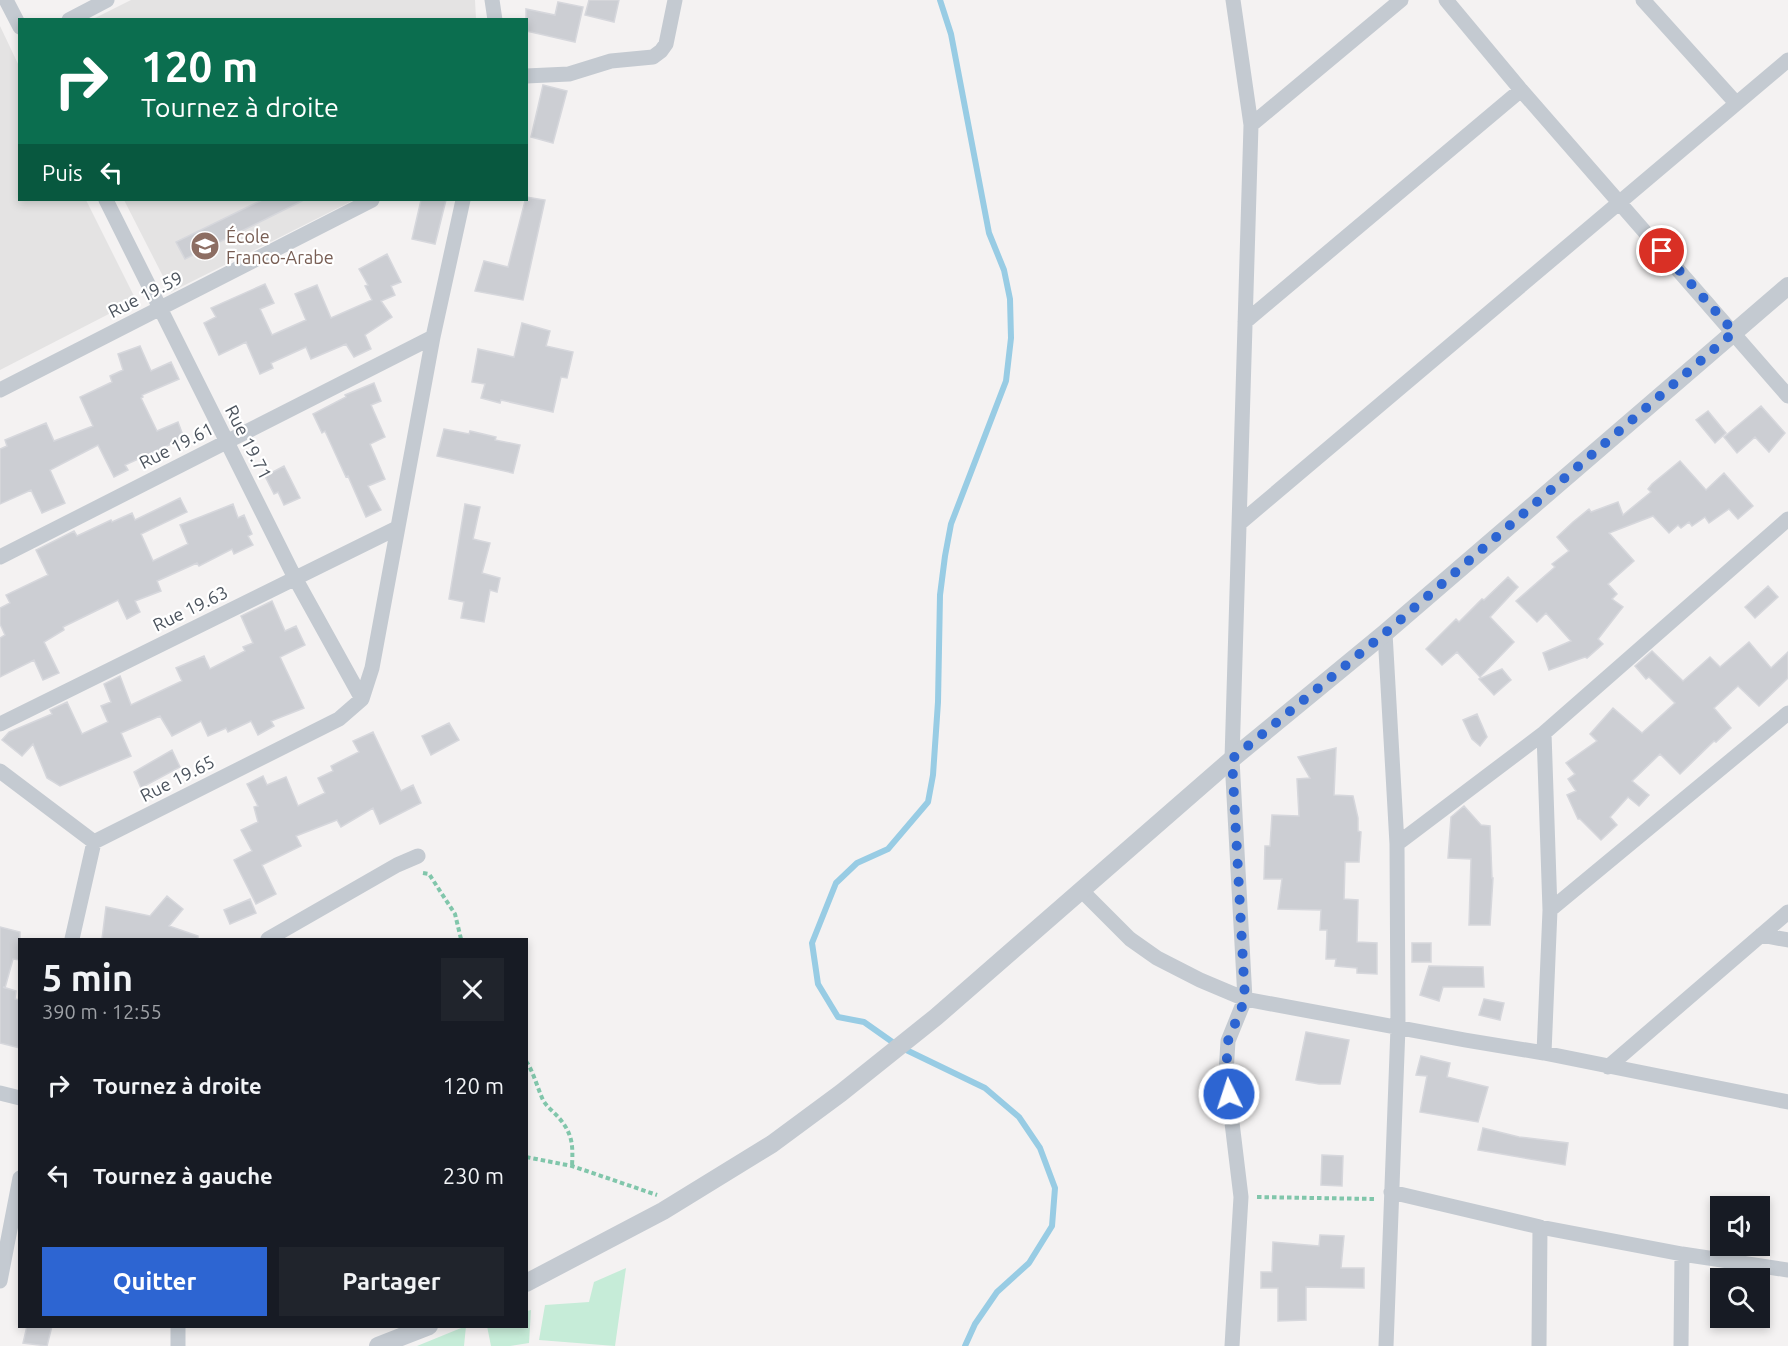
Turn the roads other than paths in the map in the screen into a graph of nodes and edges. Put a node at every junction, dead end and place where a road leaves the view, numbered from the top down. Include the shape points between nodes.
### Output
1 (6, 0) edge
2 (107, 0) edge
3 (492, 0) edge
4 (675, 0) edge
5 (1233, 0) edge
6 (1401, 0) edge
7 (1446, 0) edge
8 (1643, 0) edge
9 (73, 18) edge
10 (495, 18) edge
11 (18, 23) edge
12 (1788, 60) edge
13 (528, 76) edge
14 (1521, 90) junction
15 (1736, 103) junction
16 (1251, 125) junction
17 (106, 201) edge
18 (370, 201) edge
19 (463, 201) edge
20 (1619, 203) junction
21 (1788, 286) edge
22 (160, 309) junction
23 (1245, 322) junction
24 (1734, 332) junction
25 (433, 337) junction
26 (0, 390) edge
27 (1788, 396) edge
28 (227, 441) junction
29 (1788, 519) edge
30 (1240, 523) junction
31 (397, 528) junction
32 (0, 556) edge
33 (295, 578) junction
34 (1385, 633) junction
35 (362, 699) junction
36 (1788, 713) edge
37 (0, 724) edge
38 (1544, 733) junction
39 (1232, 759) junction
40 (0, 771) edge
41 (94, 842) junction
42 (1397, 844) junction
43 (418, 856) dead end
44 (1082, 891) junction
45 (1550, 910) junction
46 (1788, 912) edge
47 (1761, 935) junction
48 (72, 938) edge
49 (270, 938) edge
50 (1788, 940) edge
51 (1245, 999) junction
52 (1398, 1027) junction
53 (1544, 1053) junction
54 (1608, 1067) junction
55 (0, 1093) edge
56 (18, 1098) edge
57 (1788, 1102) edge
58 (18, 1188) edge
59 (1391, 1196) junction
60 (1540, 1227) junction
61 (1682, 1254) junction
62 (1788, 1270) edge
63 (0, 1281) edge
64 (528, 1282) edge
65 (178, 1328) edge
66 (424, 1328) edge
67 (178, 1346) edge
68 (378, 1346) edge
69 (1232, 1346) edge
70 (1386, 1346) edge
71 (1539, 1346) edge
72 (1681, 1346) edge

1 - 11 street
2 - 9 street
3 - 10 street
4 - 13 street via 666,44 653,57 611,61 569,74
5 - 16 street
6 - 16 street
7 - 14 street
8 - 15 street
12 - 15 street
14 - 20 street
14 - 23 street
15 - 20 street
16 - 23 street
17 - 22 street, Rue 19.71
18 - 22 street, Rue 19.59
19 - 25 street
20 - 24 street
20 - 30 street
21 - 24 street
22 - 26 street, Rue 19.59
22 - 28 street, Rue 19.71
23 - 30 street
24 - 27 street
24 - 34 street
25 - 28 street, Rue 19.61
25 - 31 street
28 - 32 street, Rue 19.61
28 - 33 street, Rue 19.71
29 - 38 street
30 - 39 street
31 - 33 street, Rue 19.63
31 - 35 street via 372,668
33 - 35 street, Rue 19.71
33 - 37 street, Rue 19.63
34 - 39 street
34 - 42 street
35 - 41 street, Rue 19.65 via 339,718
36 - 45 street
38 - 42 street
38 - 45 street
39 - 44 street
39 - 51 street
40 - 41 street
41 - 48 street
42 - 52 street
43 - 49 street
44 - 51 street via 1130,939 1157,958
44 - 64 street via 936,1017 772,1144 663,1211
45 - 53 street
46 - 47 street
47 - 50 street
47 - 54 street
51 - 52 street
51 - 69 street via 1228,1041 1226,1073 1241,1197
52 - 53 street
52 - 59 street
53 - 54 street
54 - 57 street
55 - 56 street
58 - 63 street
59 - 60 street
59 - 70 street
60 - 61 street
60 - 71 street
61 - 62 street
61 - 72 street
65 - 67 street
66 - 68 street

